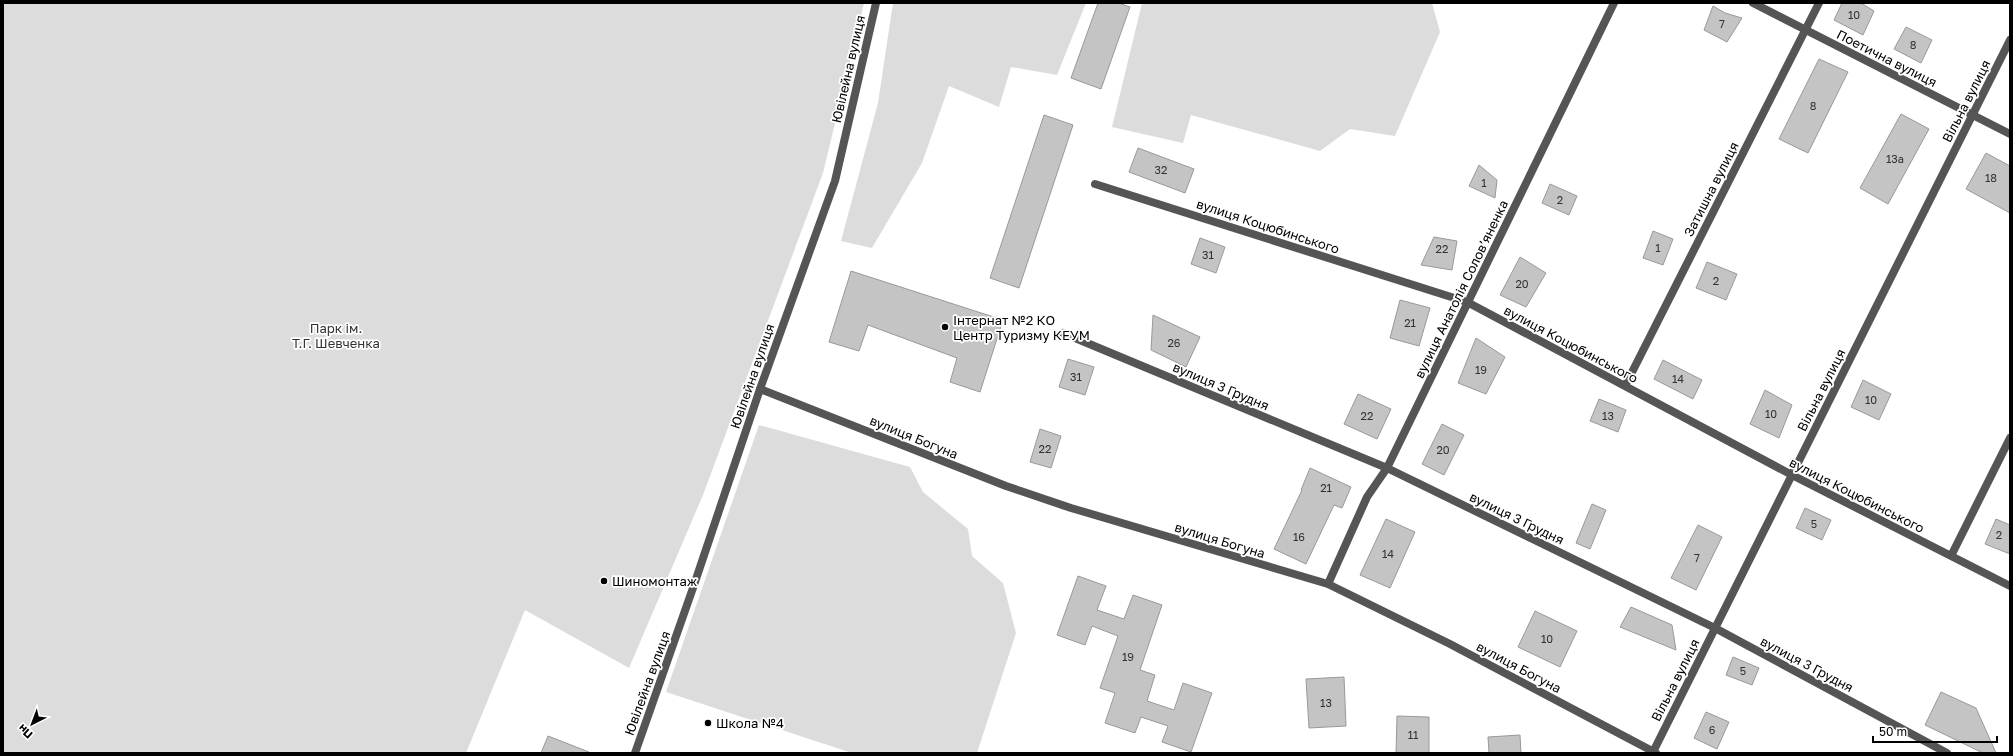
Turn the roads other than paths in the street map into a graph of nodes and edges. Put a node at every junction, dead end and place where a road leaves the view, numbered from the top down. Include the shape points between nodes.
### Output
1 (876, 3) edge
2 (1614, 3) edge
3 (1753, 3) edge
4 (1819, 3) edge
5 (1806, 30) junction
6 (2010, 40) edge
7 (1972, 115) junction
8 (2010, 134) edge
9 (1095, 184) dead end
10 (1467, 302) junction
11 (1063, 333) dead end
12 (1625, 386) junction
13 (760, 389) junction
14 (2010, 438) edge
15 (1387, 468) junction
16 (1792, 475) junction
17 (1951, 556) junction
18 (1328, 584) junction
19 (2010, 586) edge
20 (1715, 628) junction
21 (1654, 752) edge
22 (635, 753) edge
23 (1948, 753) edge

1 - 13 street, Ювілейна вулиця via 835,181
2 - 10 street, вулиця Анатолія Соловʼяненка
3 - 5 street, Поетична вулиця
4 - 5 street, Затишна вулиця
5 - 7 street, Поетична вулиця
5 - 12 street, Затишна вулиця
6 - 7 street, Вільна вулиця
7 - 8 street, Поетична вулиця
7 - 16 street, Вільна вулиця
9 - 10 street, вулиця Коцюбинського
10 - 12 street, вулиця Коцюбинського
10 - 15 street, вулиця Анатолія Соловʼяненка
11 - 15 street, вулиця 3 Грудня
12 - 16 street, вулиця Коцюбинського
13 - 18 street, вулиця Богуна via 1006,486 1071,508
13 - 22 street, Ювілейна вулиця
14 - 17 street
15 - 18 street, вулиця Анатолія Соловʼяненка via 1367,496
15 - 20 street, вулиця 3 Грудня
16 - 17 street, вулиця Коцюбинського
16 - 20 street, Вільна вулиця
17 - 19 street, вулиця Коцюбинського
18 - 21 street, вулиця Богуна via 1437,637
20 - 21 street, Вільна вулиця
20 - 23 street, вулиця 3 Грудня

